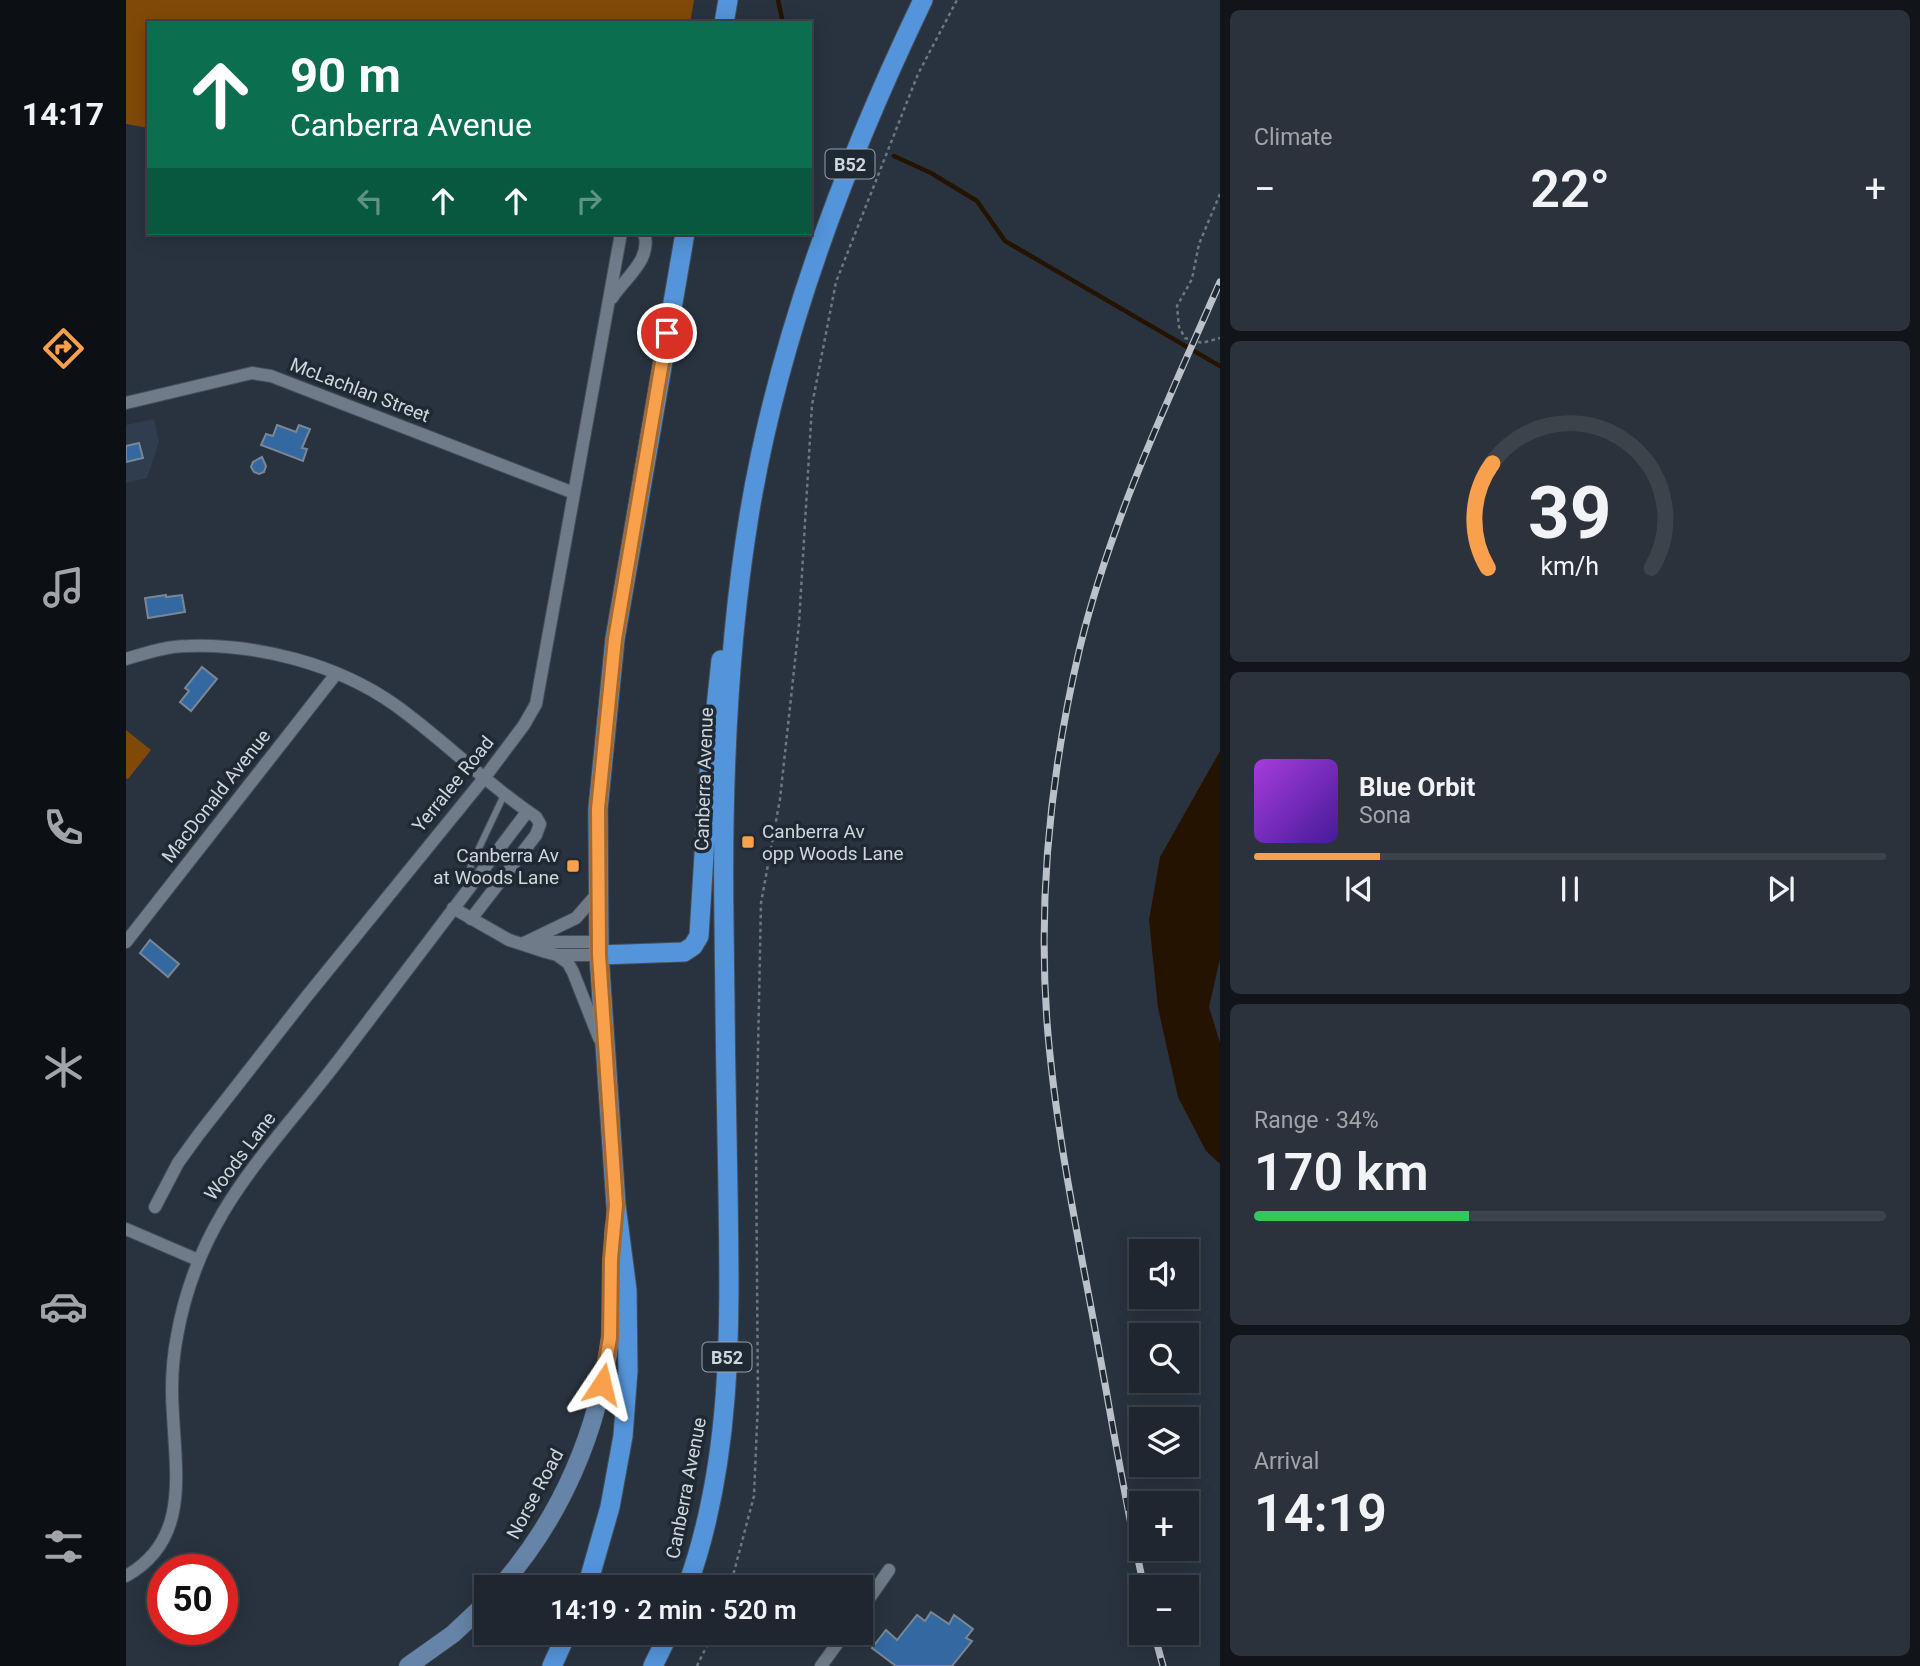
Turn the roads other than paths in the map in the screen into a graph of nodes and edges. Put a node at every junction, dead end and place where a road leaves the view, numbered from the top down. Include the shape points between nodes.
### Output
1 (728, 0) edge
2 (923, 0) edge
3 (724, 21) edge
4 (621, 235) edge
5 (628, 235) edge
6 (645, 235) edge
7 (685, 235) edge
8 (618, 251) junction
9 (607, 309) junction
10 (126, 403) edge
11 (574, 494) junction
12 (749, 515) junction
13 (126, 659) edge
14 (335, 674) junction
15 (485, 777) junction
16 (505, 794) junction
17 (527, 811) junction
18 (465, 893) junction
19 (597, 894) junction
20 (453, 908) junction
21 (471, 919) junction
22 (126, 942) edge
23 (695, 944) junction
24 (525, 945) junction
25 (599, 948) junction
26 (558, 955) junction
27 (726, 970) junction
28 (606, 1055) junction
29 (616, 1205) junction
30 (155, 1207) dead end
31 (126, 1229) edge
32 (198, 1260) junction
33 (889, 1570) dead end
34 (511, 1575) edge
35 (590, 1575) edge
36 (691, 1575) edge
37 (126, 1576) edge
38 (873, 1593) edge
39 (474, 1614) edge
40 (562, 1645) edge
41 (663, 1645) edge
42 (836, 1645) edge
43 (408, 1666) edge
44 (552, 1666) edge
45 (653, 1666) edge
46 (821, 1666) edge

1 - 3 highway
2 - 12 highway, Canberra Avenue / B52 via 875,105 819,248 778,384
4 - 8 street, Yerralee Road
5 - 8 street, Yerralee Road
6 - 9 street, Yerralee Road via 643,257
7 - 19 highway via 615,639 598,809
8 - 9 street, Yerralee Road
9 - 11 street, Yerralee Road
10 - 11 street, McLachlan Street via 252,373 271,376
11 - 15 street, Yerralee Road via 536,704
12 - 23 highway via 734,574 719,674 701,925
12 - 27 highway, Canberra Avenue / B52 via 728,721
13 - 14 street via 174,647 213,646 293,658
14 - 15 street via 394,705
14 - 22 street, MacDonald Avenue
15 - 16 street
15 - 30 street, Yerralee Road via 199,1134
16 - 17 street
16 - 18 lane via 471,865
17 - 18 street, Woods Lane
17 - 21 street via 540,824 537,832
18 - 20 street, Woods Lane
19 - 24 street via 576,918
19 - 25 highway
20 - 21 street
20 - 32 street, Woods Lane via 247,1173
21 - 24 street
23 - 25 highway via 674,940
23 - 27 highway
24 - 25 street via 554,942
24 - 26 street
25 - 26 street
25 - 28 highway
26 - 28 street via 573,972
27 - 36 highway, Canberra Avenue / B52 via 727,1386 716,1478
28 - 29 highway
29 - 34 main road, Norse Road via 610,1338 588,1435 546,1526
29 - 35 highway via 627,1290 628,1371 623,1436 610,1507
31 - 32 street
32 - 37 street, Woods Lane via 173,1362 177,1497 171,1525 157,1549
33 - 38 street
39 - 43 main road
40 - 44 highway
41 - 45 highway
42 - 46 street

